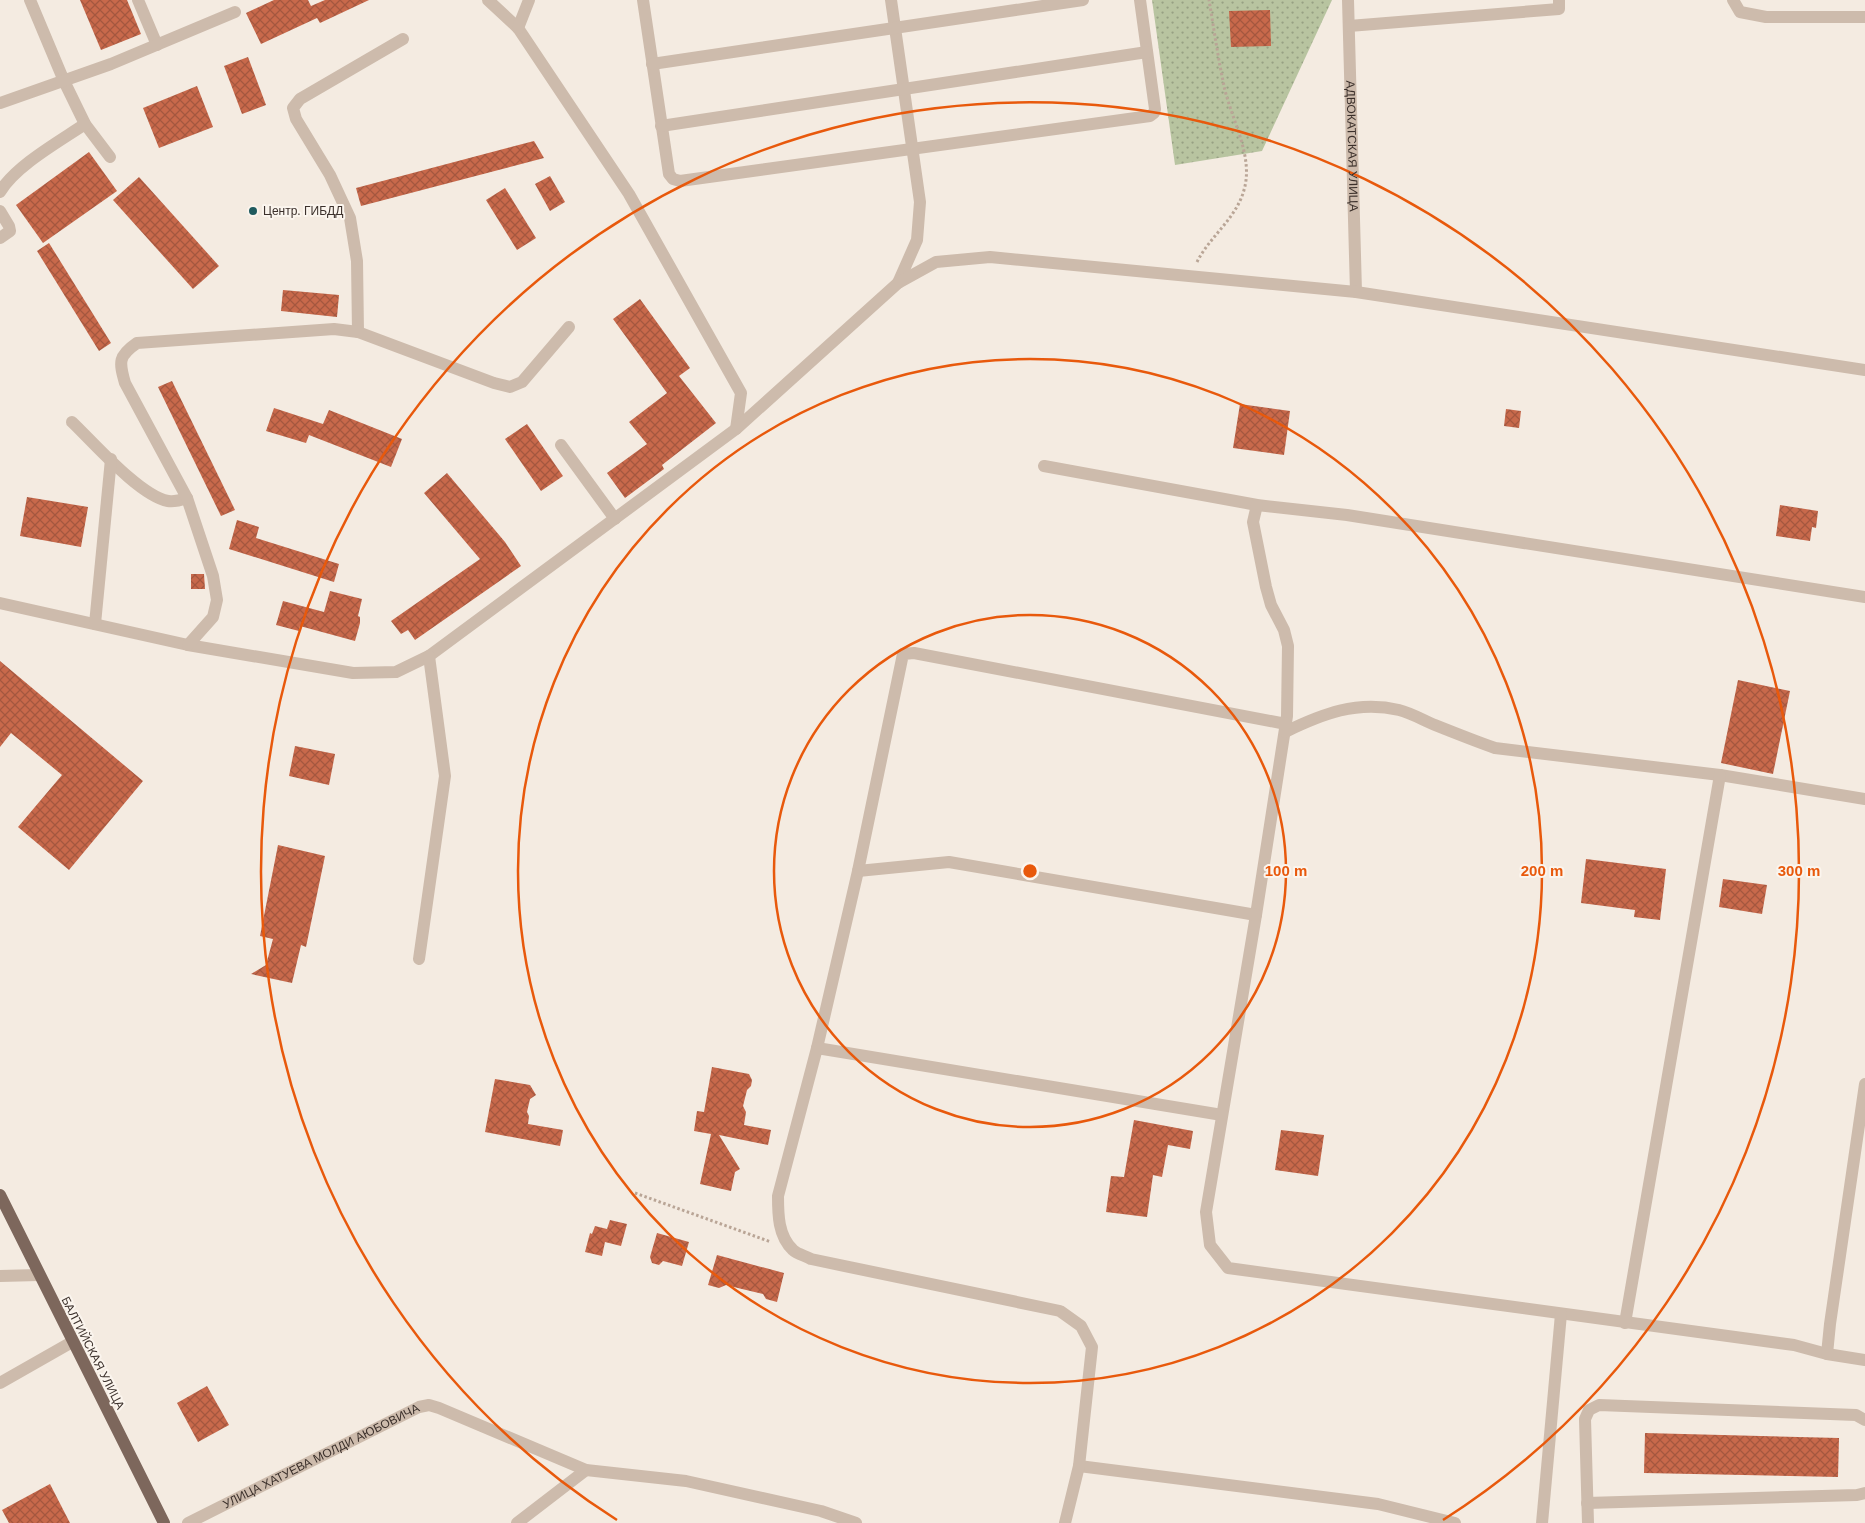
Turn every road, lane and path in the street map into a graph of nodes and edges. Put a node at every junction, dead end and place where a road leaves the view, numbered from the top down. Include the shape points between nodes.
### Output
1 (30, 0) edge
2 (138, 0) edge
3 (488, 0) edge
4 (528, 0) edge
5 (643, 0) edge
6 (891, 0) edge
7 (1083, 0) edge
8 (1140, 0) edge
9 (1209, 0) edge
10 (1348, 0) edge
11 (1559, 0) edge
12 (1733, 0) edge
13 (236, 12) dead end
14 (1865, 17) edge
15 (1349, 26) junction
16 (518, 28) junction
17 (895, 28) junction
18 (403, 39) dead end
19 (157, 45) junction
20 (1147, 52) junction
21 (652, 64) junction
22 (64, 80) junction
23 (904, 89) junction
24 (0, 103) edge
25 (85, 124) junction
26 (661, 126) junction
27 (914, 149) junction
28 (110, 158) dead end
29 (0, 192) edge
30 (0, 211) edge
31 (0, 238) edge
32 (1190, 276) junction
33 (898, 283) junction
34 (1356, 292) junction
35 (569, 327) dead end
36 (358, 332) junction
37 (1865, 370) edge
38 (72, 422) dead end
39 (736, 429) junction
40 (561, 444) dead end
41 (111, 459) junction
42 (1044, 466) dead end
43 (187, 498) junction
44 (1257, 505) junction
45 (615, 519) junction
46 (1865, 597) edge
47 (0, 603) edge
48 (95, 624) junction
49 (188, 645) junction
50 (429, 656) junction
51 (1286, 728) junction
52 (1720, 775) junction
53 (1865, 799) edge
54 (858, 871) junction
55 (1256, 915) junction
56 (419, 959) dead end
57 (816, 1048) junction
58 (1865, 1084) edge
59 (1222, 1116) junction
60 (635, 1193) dead end
61 (0, 1195) edge
62 (793, 1250) junction
63 (39, 1274) junction
64 (0, 1276) edge
65 (1560, 1314) junction
66 (1625, 1323) junction
67 (72, 1342) junction
68 (1827, 1354) junction
69 (1865, 1360) edge
70 (0, 1383) edge
71 (1865, 1420) edge
72 (1079, 1466) junction
73 (586, 1470) junction
74 (1865, 1493) edge
75 (1587, 1503) junction
76 (164, 1523) edge
77 (188, 1523) edge
78 (517, 1523) edge
79 (856, 1523) edge
80 (1065, 1523) edge
81 (1455, 1523) edge
82 (1542, 1523) edge
83 (1588, 1523) edge

1 - 22 street
2 - 19 street
3 - 16 street
4 - 16 street
5 - 21 street
6 - 17 street
7 - 17 street
8 - 20 street
9 - 32 path via 1225,88 1247,162 1245,189 1234,213 1201,254
10 - 15 street, АДВОКАТСКАЯ УЛИЦА
11 - 15 street via 1559,9
12 - 14 street via 1740,12 1766,17
13 - 19 street
15 - 34 street, АДВОКАТСКАЯ УЛИЦА
16 - 39 street via 629,194 742,393
17 - 21 street
17 - 23 street
18 - 36 street via 300,99 293,108 350,218 356,261
19 - 22 street
20 - 23 street
20 - 27 street via 1156,109 1150,116
21 - 26 street
22 - 24 street
22 - 25 street
23 - 26 street
23 - 27 street
25 - 28 street
25 - 29 street via 26,165 5,183
26 - 27 street via 668,174 680,181
27 - 33 street via 920,202 917,240
30 - 31 street via 10,231
32 - 33 street via 990,257 936,262
32 - 34 street
33 - 39 street
34 - 37 street
35 - 36 street via 522,382 510,387
36 - 43 street via 334,329 138,343 126,350 120,365 125,383
38 - 41 street
39 - 45 street
40 - 45 street
41 - 43 street via 156,498 170,502
41 - 48 street
42 - 44 street
43 - 49 street via 214,576 217,600 213,617
44 - 46 street via 1347,515
44 - 51 street via 1253,522 1266,587 1288,646
45 - 50 street
47 - 48 street
48 - 49 street
49 - 50 street via 353,673 396,672
50 - 56 street via 445,776
51 - 52 street via 1342,710 1375,707 1400,710 1496,748
51 - 54 street via 924,655 903,654
51 - 55 street
52 - 53 street
52 - 66 street
54 - 55 street via 949,862
54 - 57 street
55 - 59 street
57 - 59 street
57 - 62 street via 778,1196 782,1235
58 - 68 street
59 - 65 street via 1206,1212 1210,1245 1228,1268
60 - 62 path
61 - 63 main road, БАЛТИЙСКАЯ УЛИЦА
62 - 72 street via 811,1259 1060,1311 1081,1326 1092,1347
63 - 64 street
63 - 67 main road, БАЛТИЙСКАЯ УЛИЦА
65 - 66 street
65 - 82 street
66 - 68 street via 1794,1345
67 - 70 street
67 - 76 main road, БАЛТИЙСКАЯ УЛИЦА
68 - 69 street
71 - 75 street via 1856,1416 1599,1405 1589,1410 1585,1419
72 - 80 street
72 - 81 street via 1378,1504
73 - 77 street, УЛИЦА ХАТУЕВА МОЛДИ АЮБОВИЧА via 429,1405 419,1407
73 - 78 street
73 - 79 street via 686,1481 821,1511
74 - 75 street
75 - 83 street

